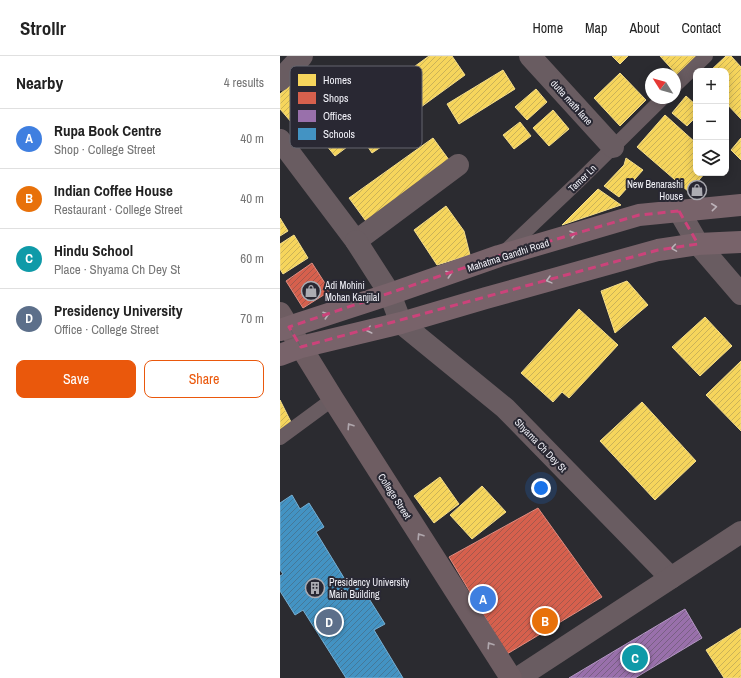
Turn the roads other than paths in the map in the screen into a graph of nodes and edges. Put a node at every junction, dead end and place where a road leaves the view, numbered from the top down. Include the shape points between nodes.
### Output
1 (302, 56) edge
2 (530, 56) edge
3 (706, 56) edge
4 (293, 66) edge
5 (290, 69) edge
6 (280, 80) edge
7 (681, 80) edge
8 (657, 104) edge
9 (280, 140) edge
10 (614, 147) junction
11 (458, 165) dead end
12 (741, 205) edge
13 (679, 211) junction
14 (356, 241) junction
15 (741, 242) edge
16 (698, 244) junction
17 (499, 256) junction
18 (390, 294) junction
19 (741, 294) edge
20 (283, 323) edge
21 (401, 323) junction
22 (301, 347) junction
23 (280, 355) edge
24 (333, 399) junction
25 (280, 438) edge
26 (741, 532) edge
27 (671, 578) junction
28 (511, 678) edge
29 (518, 678) edge

1 - 4 street
2 - 10 street, dutta math lane
3 - 7 lane
5 - 6 street
8 - 10 lane, Tamer Ln
9 - 14 street
10 - 17 lane, Tamer Ln
11 - 14 street
13 -> 12 main road, Mahatma Gandhi Road
13 - 16 street
17 -> 13 main road, Mahatma Gandhi Road via 639,215
14 - 18 street
15 - 16 main road
16 - 19 street
16 -> 21 main road via 658,250
18 -> 17 main road, Mahatma Gandhi Road
20 -> 18 main road, Mahatma Gandhi Road
18 - 21 street
20 - 22 main road, College Street
21 -> 22 main road
21 - 27 street, Shyama Ch Dey St via 505,408
22 - 23 main road
22 - 24 main road, College Street
24 - 25 lane
28 -> 24 main road, College Street
26 - 27 street
27 - 29 street

